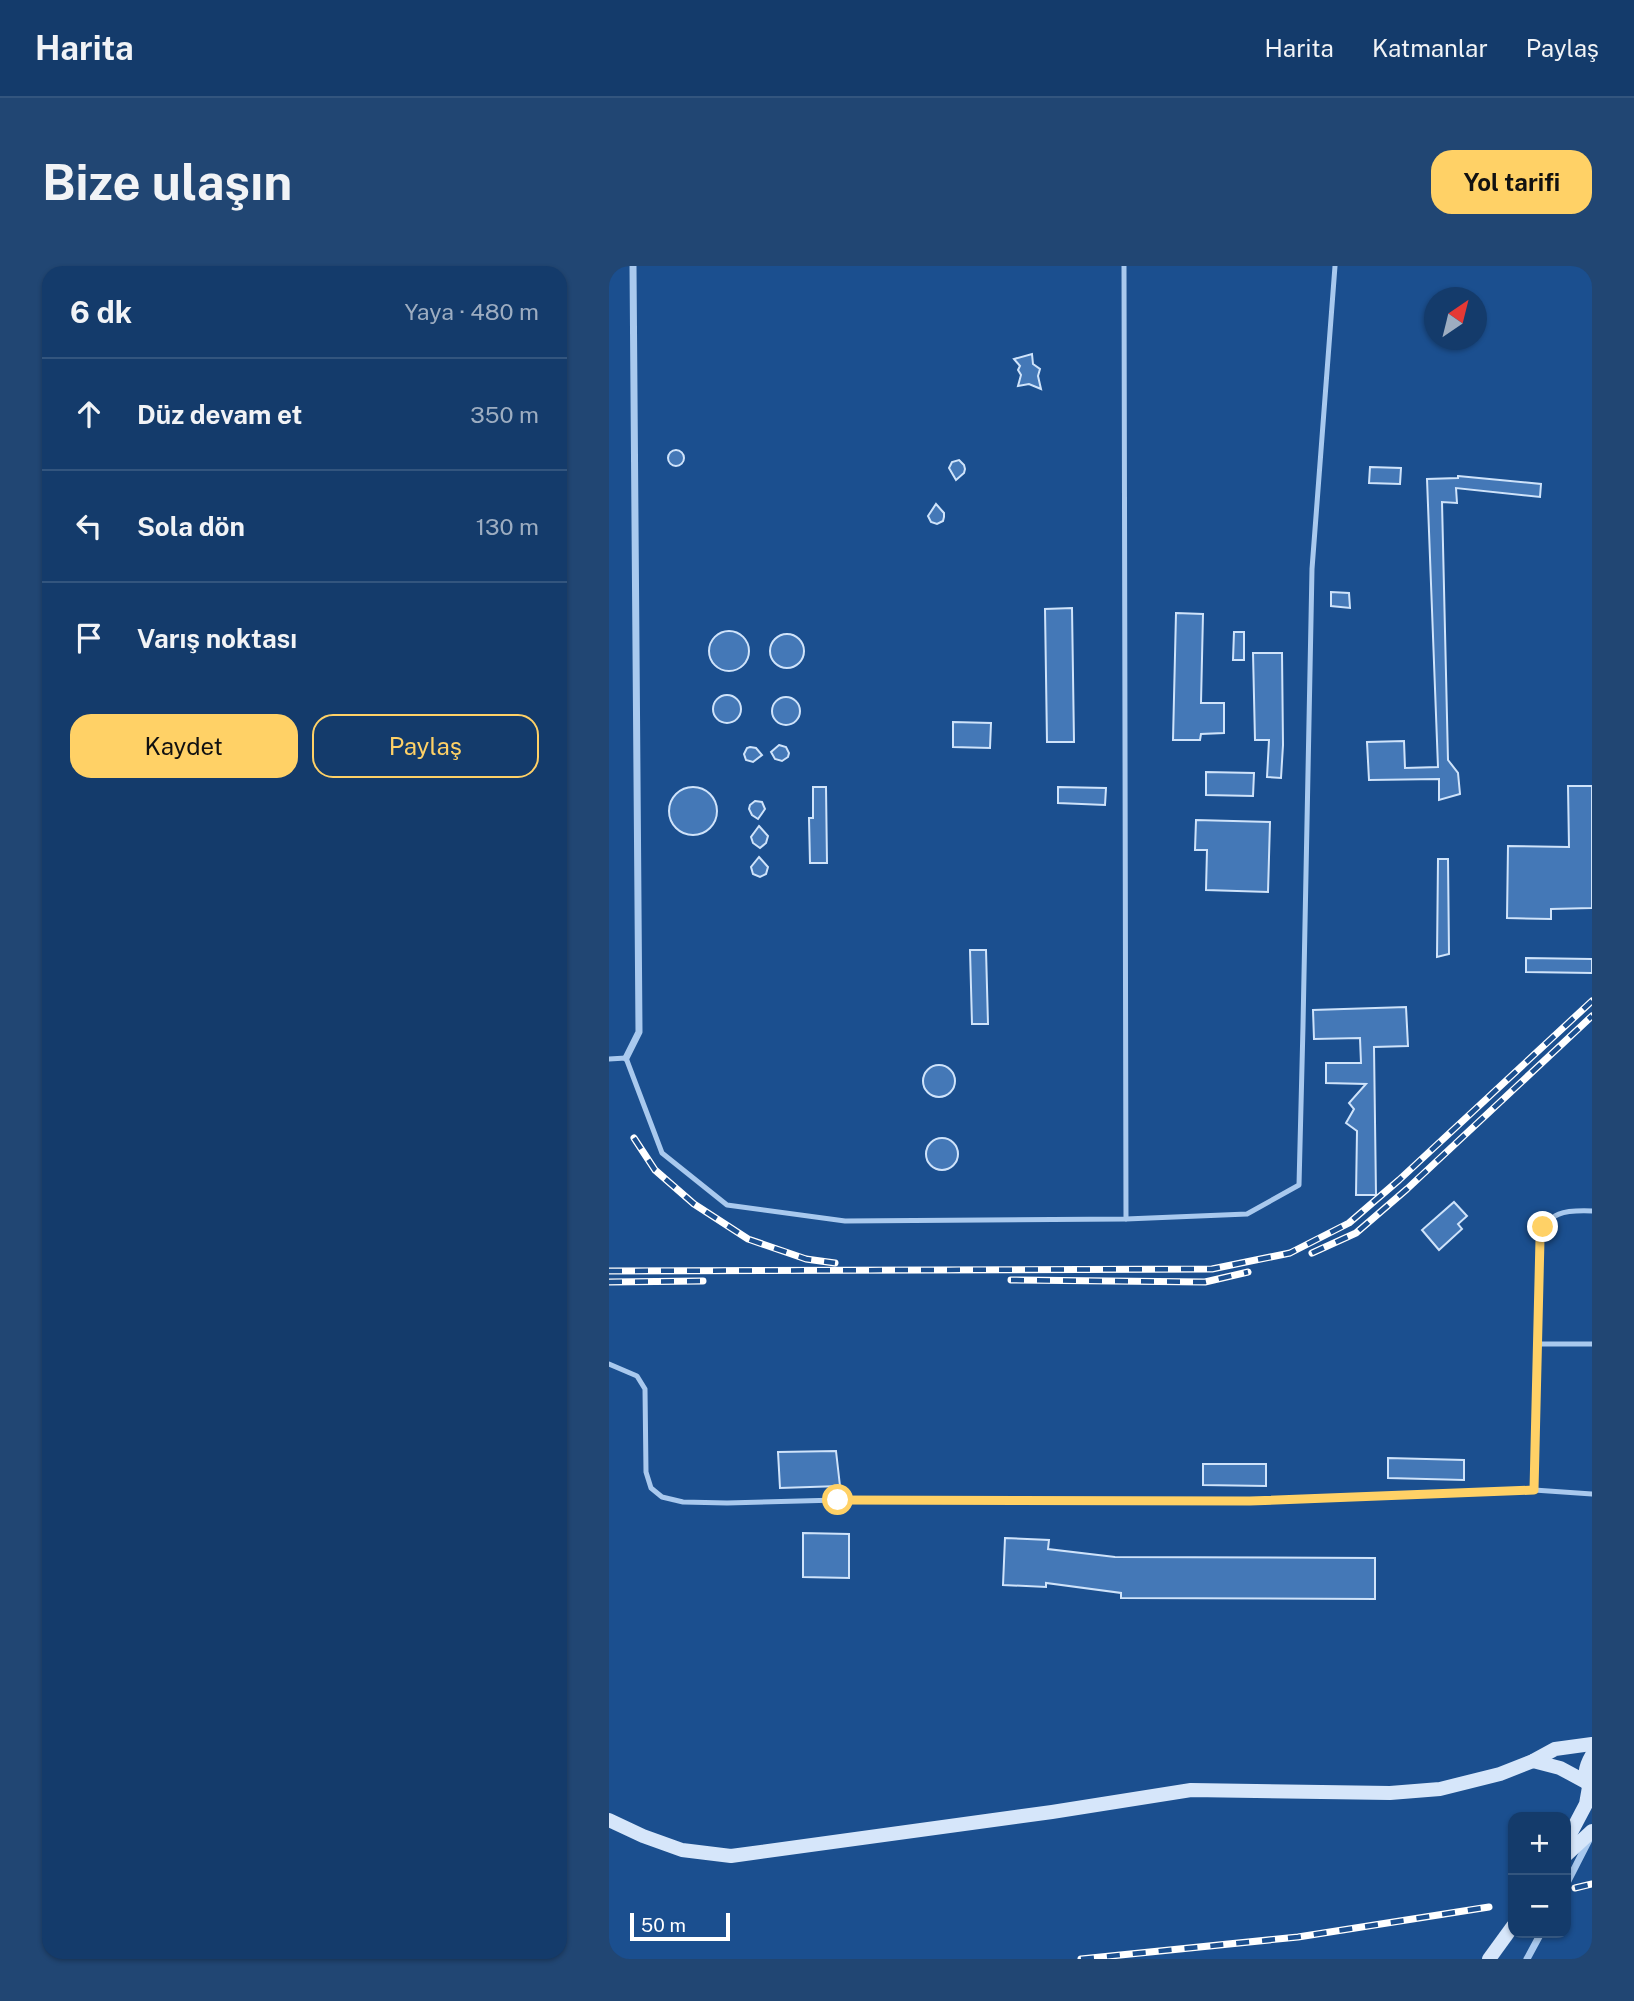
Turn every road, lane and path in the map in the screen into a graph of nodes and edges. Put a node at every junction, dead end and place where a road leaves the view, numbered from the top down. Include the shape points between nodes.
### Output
1 (633, 266) edge
2 (1124, 266) edge
3 (1335, 266) edge
4 (626, 1058) junction
5 (609, 1059) edge
6 (1592, 1211) edge
7 (1126, 1219) junction
8 (1539, 1344) junction
9 (1592, 1344) edge
10 (609, 1364) edge
11 (1534, 1490) junction
12 (1592, 1494) edge
13 (1592, 1744) edge
14 (1592, 1755) edge
15 (1533, 1761) junction
16 (1589, 1788) edge
17 (609, 1820) edge
18 (1571, 1832) edge
19 (1592, 1833) edge
20 (1571, 1851) edge
21 (1571, 1875) edge
22 (1508, 1933) edge
23 (1538, 1938) edge
24 (1489, 1959) edge
25 (1527, 1959) edge

1 - 4 street via 639,1032
2 - 7 lane
3 - 7 lane via 1312,569 1299,1185 1247,1214
4 - 5 lane
4 - 7 lane via 662,1153 727,1205 845,1221
6 - 8 lane via 1555,1215 1543,1227
8 - 9 lane
8 - 11 lane
10 - 11 lane via 637,1376 645,1389 646,1472 651,1488 662,1497 683,1502 1250,1501
11 - 12 lane
13 - 15 street via 1555,1749
14 - 16 street via 1586,1765
15 - 16 street via 1560,1768
15 - 17 street via 1440,1789 1390,1793 1191,1790 731,1856 682,1850
16 - 18 street
19 - 20 street
19 - 21 street
22 - 24 street
23 - 25 street

